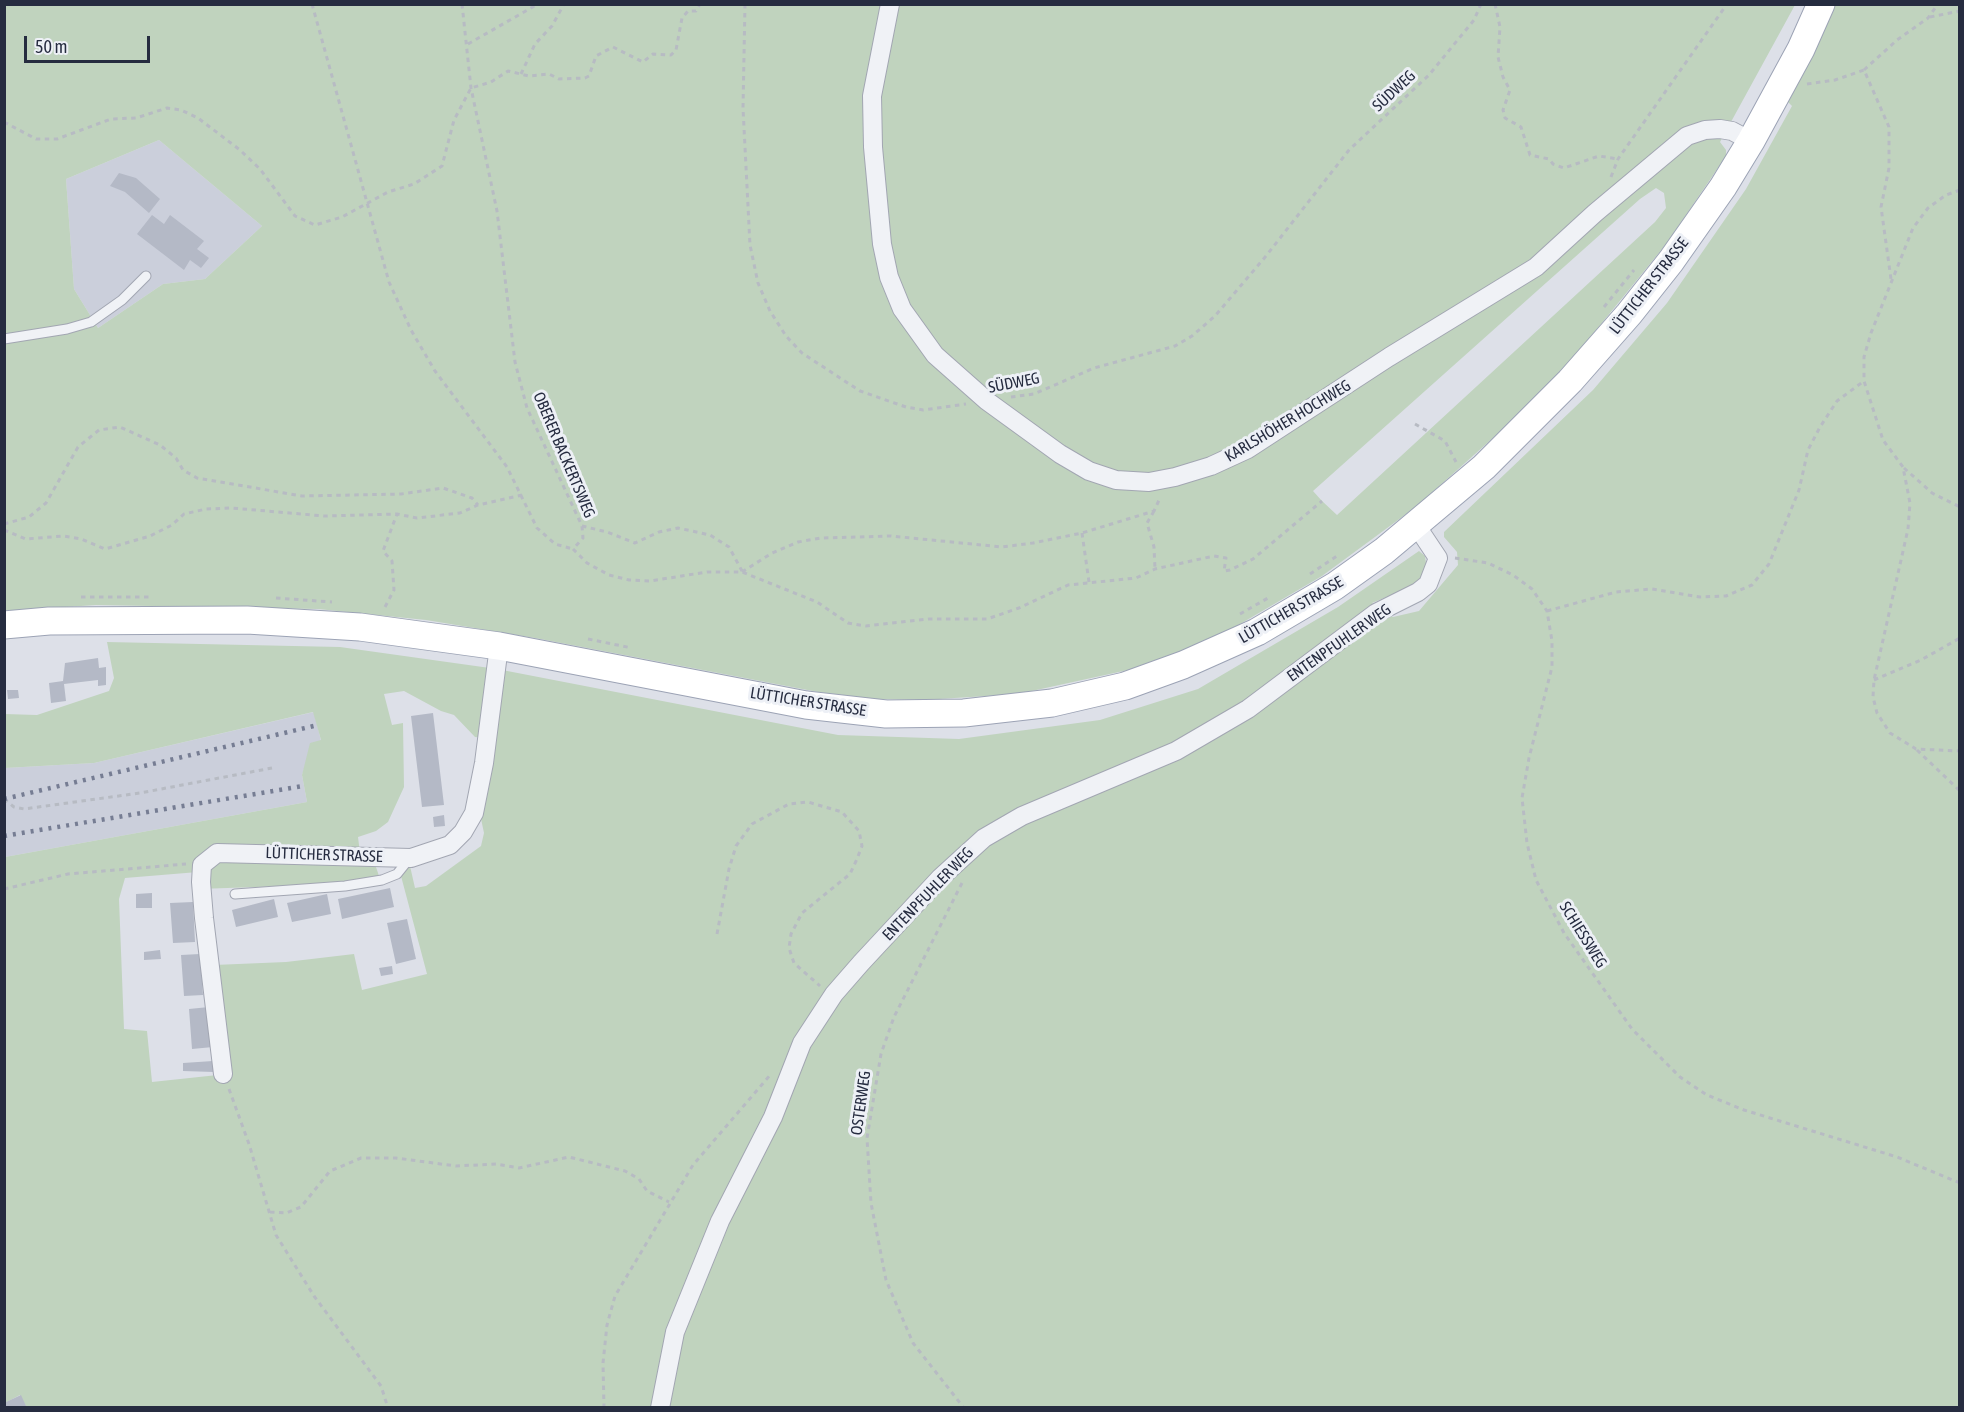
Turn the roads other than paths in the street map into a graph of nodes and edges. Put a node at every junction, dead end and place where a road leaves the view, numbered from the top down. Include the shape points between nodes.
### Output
1 (890, 4) edge
2 (1821, 4) edge
3 (1751, 141) junction
4 (147, 276) dead end
5 (4, 339) edge
6 (1416, 525) junction
7 (4, 625) edge
8 (499, 646) junction
9 (411, 858) junction
10 (235, 894) dead end
11 (223, 1074) road end
12 (660, 1407) edge

1 - 3 street, KARLSHÖHER HOCHWEG via 872,96 873,147 882,244 889,278 902,309 935,355 987,401 1060,454 1089,471 1116,480 1149,482 1175,477 1248,449 1536,267 1687,136 1720,129
2 - 3 main road, LÜTTICHER STRASSE
3 - 6 main road, LÜTTICHER STRASSE via 1716,196 1629,314 1570,381 1484,467
4 - 5 lane via 91,322
6 - 8 main road, LÜTTICHER STRASSE via 1335,586 1257,632 1125,686 1052,703 964,713 886,714 806,705
6 - 12 street, ENTENPFUHLER WEG via 1438,558 1428,584 1376,613 1248,709 1176,751 1022,816 984,838 940,878 834,994 802,1043 773,1117 695,1276 675,1332
7 - 8 main road, LÜTTICHER STRASSE via 49,621 247,620 360,627
8 - 9 street, LÜTTICHER STRASSE via 474,813 450,845
9 - 10 lane via 397,874 382,880
9 - 11 street, LÜTTICHER STRASSE via 218,853 202,865 204,918

